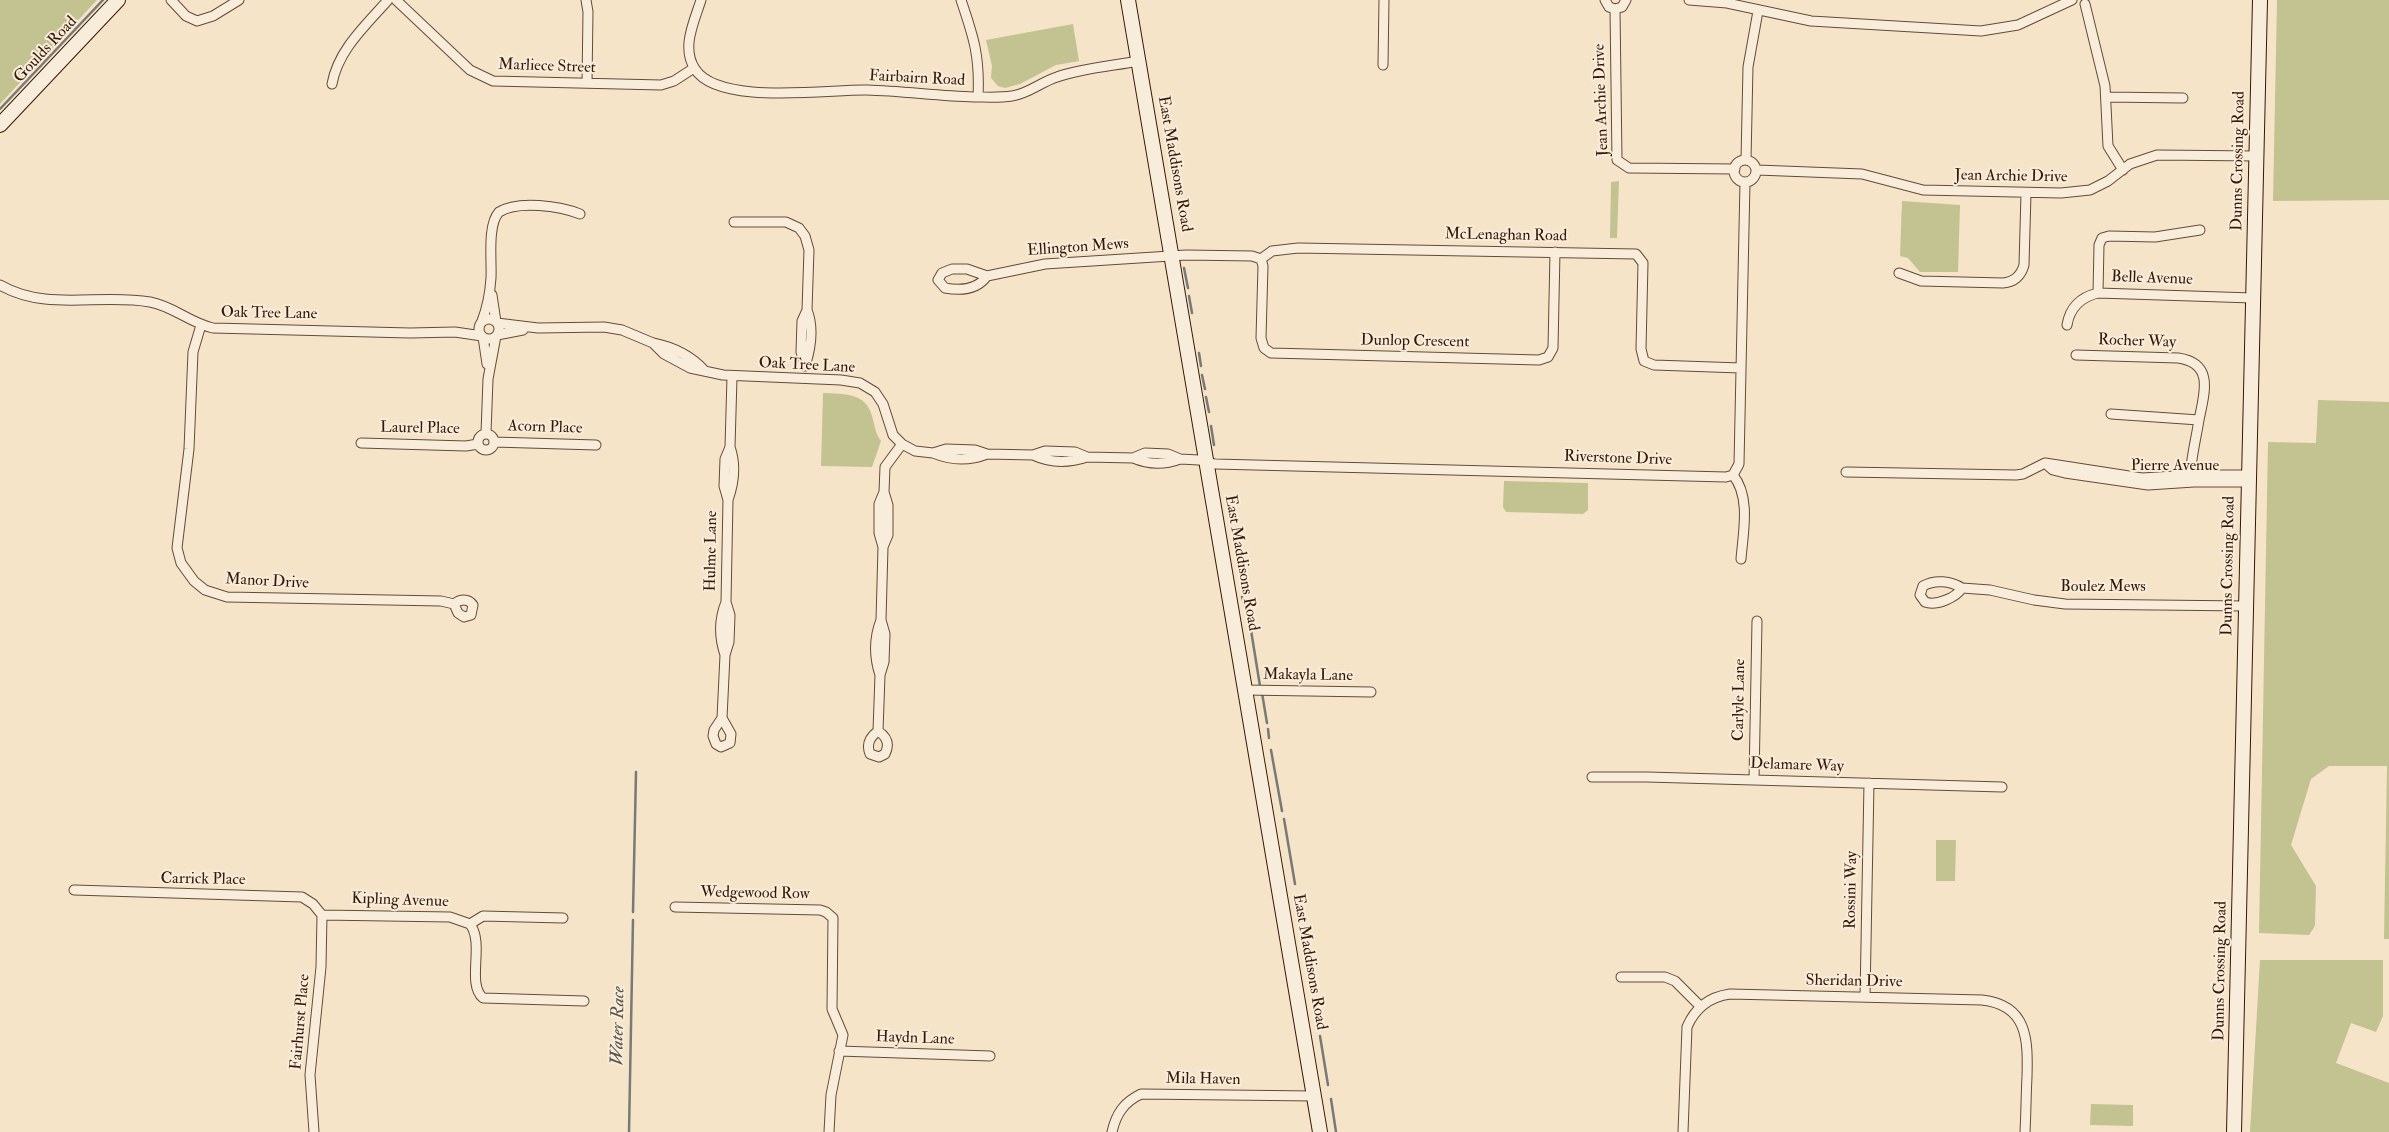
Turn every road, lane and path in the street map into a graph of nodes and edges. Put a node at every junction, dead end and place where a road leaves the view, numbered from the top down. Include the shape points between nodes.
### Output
1 (118, 0) edge
2 (171, 0) edge
3 (239, 0) edge
4 (388, 0) edge
5 (396, 0) edge
6 (586, 0) edge
7 (701, 0) edge
8 (962, 0) edge
9 (1128, 0) edge
10 (1384, 0) edge
11 (1605, 0) edge
12 (1626, 0) edge
13 (1689, 0) edge
14 (2073, 0) edge
15 (2260, 0) edge
16 (2088, 2) edge
17 (1615, 9) junction
18 (1758, 11) junction
19 (1139, 62) junction
20 (1383, 65) dead end
21 (694, 68) junction
22 (587, 83) junction
23 (332, 84) dead end
24 (978, 97) junction
25 (2107, 97) junction
26 (2183, 98) dead end
27 (0, 125) edge
28 (2257, 156) junction
29 (1746, 160) junction
30 (1735, 169) junction
31 (1757, 170) junction
32 (2123, 170) junction
33 (1745, 182) junction
34 (2026, 192) junction
35 (580, 214) dead end
36 (734, 222) dead end
37 (2200, 230) dead end
38 (1555, 252) junction
39 (1171, 256) junction
40 (1261, 260) junction
41 (1899, 273) dead end
42 (987, 276) junction
43 (491, 280) junction
44 (0, 285) edge
45 (2098, 293) junction
46 (2254, 298) junction
47 (482, 322) junction
48 (497, 322) junction
49 (202, 325) junction
50 (2067, 325) dead end
51 (538, 328) junction
52 (455, 332) junction
53 (482, 336) junction
54 (497, 336) junction
55 (2076, 355) dead end
56 (1741, 368) junction
57 (732, 377) junction
58 (488, 379) junction
59 (805, 379) junction
60 (2111, 414) dead end
61 (2199, 420) junction
62 (486, 434) junction
63 (494, 442) junction
64 (361, 443) dead end
65 (478, 444) junction
66 (596, 444) dead end
67 (902, 444) junction
68 (1206, 462) junction
69 (1846, 472) dead end
70 (1732, 475) junction
71 (2190, 479) junction
72 (2249, 479) junction
73 (1741, 559) dead end
74 (1962, 588) dead end
75 (454, 604) dead end
76 (2246, 606) junction
77 (1757, 621) dead end
78 (1245, 690) junction
79 (1371, 692) dead end
80 (722, 718) dead end
81 (878, 731) dead end
82 (1592, 778) dead end
83 (1754, 780) junction
84 (1869, 783) junction
85 (2002, 787) dead end
86 (75, 891) dead end
87 (675, 908) dead end
88 (322, 915) junction
89 (563, 918) dead end
90 (470, 924) junction
91 (1620, 977) dead end
92 (1864, 997) junction
93 (584, 1001) dead end
94 (1700, 1006) junction
95 (839, 1051) junction
96 (990, 1056) dead end
97 (1314, 1096) junction
98 (314, 1132) edge
99 (829, 1132) edge
100 (1112, 1132) edge
101 (1320, 1132) edge
102 (1683, 1132) edge
103 (2025, 1132) edge
104 (2234, 1132) edge

1 - 27 street, Goulds Road
2 - 3 street via 186,16 197,21 213,16
4 - 23 street via 350,44 337,64
5 - 22 street, Marliece Street via 470,70 484,79
6 - 22 street
7 - 21 street via 689,40 688,50
8 - 24 street via 977,52
9 - 19 street, East Maddisons Road
10 - 20 street
11 - 17 street via 1609,7
12 - 17 street via 1622,7
13 - 18 street via 1727,3
14 - 16 street
14 - 18 street via 2018,25 1994,30 1810,21
15 - 28 street, Dunns Crossing Road
16 - 25 street
17 - 30 street, Jean Archie Drive via 1617,160 1629,168
18 - 29 street via 1748,67
19 - 24 street, Fairbairn Road via 1058,76 1012,96
19 - 39 street, East Maddisons Road
21 - 22 street, Marliece Street via 661,85
21 - 24 street, Fairbairn Road via 705,79 717,84 771,94 867,90
25 - 26 street
25 - 32 street via 2108,146
28 - 32 street, Jean Archie Drive via 2157,155 2143,158
28 - 46 street, Dunns Crossing Road
29 - 30 street via 1740,161
29 - 31 street
30 - 33 street via 1737,178
31 - 33 street via 1754,177
31 - 34 street, Jean Archie Drive via 1852,173 1923,190
32 - 34 street, Jean Archie Drive via 2090,190
33 - 56 street
34 - 41 street via 2024,265 2013,281 1921,281
35 - 43 street via 551,206 512,207 499,212 492,224
36 - 59 street via 786,222 803,232 808,245 807,310 802,321 801,352
37 - 45 street via 2155,237 2102,238
38 - 40 street, McLenaghan Road via 1298,248 1272,251
38 - 40 street, Dunlop Crescent via 1553,348 1548,357 1539,360 1271,353 1264,348 1261,338
38 - 56 street, McLenaghan Road via 1631,253 1639,256 1643,268 1641,354 1647,363
39 - 40 street via 1255,256
39 - 42 street, Ellington Mews via 1036,265
39 - 68 street, East Maddisons Road
42 - 42 street, Ellington Mews via 980,284 966,289 945,288 938,280 942,273 959,268 976,270
43 - 47 street
43 - 48 street
44 - 49 street, Oak Tree Lane via 20,294 48,300 150,302
45 - 46 street, Belle Avenue
45 - 50 street, Belle Avenue via 2082,298 2070,313
46 - 72 street, Dunns Crossing Road
47 - 48 street via 490,319
47 - 52 street, Oak Tree Lane
47 - 53 street via 479,330
48 - 51 street, Oak Tree Lane
48 - 54 street
49 - 52 street, Oak Tree Lane via 225,329
49 - 75 street, Manor Drive via 193,352 189,449 177,539 179,556 190,578 205,590 227,597 441,601
51 - 54 street, Oak Tree Lane
51 - 57 street, Oak Tree Lane via 613,328 629,332 694,359 704,370
52 - 53 street, Oak Tree Lane
53 - 54 street via 491,339
53 - 58 street
54 - 58 street
55 - 61 street, Rocher Way via 2178,358 2194,363 2205,383
56 - 70 street via 1738,464
57 - 59 street, Oak Tree Lane
57 - 80 street, Hulme Lane via 730,446 734,458 733,487 728,500 726,602 730,615
58 - 62 street
59 - 67 street, Oak Tree Lane via 847,380 866,386 881,400 890,428
60 - 61 street
61 - 71 street, Rocher Way
62 - 63 street
62 - 65 street via 478,438
63 - 65 street via 486,450
63 - 66 street, Acorn Place
64 - 65 street, Laurel Place
67 - 68 street via 916,451 933,453 967,449 988,454 1033,455 1045,451 1133,458 1145,454 1168,454
67 - 81 street via 885,467 888,534 883,547 881,620 876,633 875,662 880,675
68 - 70 street, Riverstone Drive
68 - 78 street, East Maddisons Road
69 - 71 street, Pierre Avenue via 2016,475 2030,472 2045,463 2142,478
70 - 73 street via 1741,488 1744,507
71 - 72 street, Pierre Avenue
72 - 76 street, Dunns Crossing Road
74 - 76 street, Boulez Mews via 2065,604
76 - 104 street, Dunns Crossing Road
77 - 83 street, Carlyle Lane
78 - 79 street, Makayla Lane
78 - 97 street, East Maddisons Road
82 - 83 street, Delamare Way
83 - 84 street, Delamare Way
84 - 85 street, Delamare Way
84 - 92 street, Rossini Way
86 - 88 street, Carrick Place via 302,897
87 - 95 street, Wedgewood Row via 820,910 829,914 834,922 832,1009 843,1035
88 - 90 street, Kipling Avenue via 450,917
88 - 98 street, Fairhurst Place via 321,967 310,1075
89 - 90 street via 483,916
90 - 93 street via 476,936 477,991 483,998
91 - 94 street via 1665,977 1675,981
92 - 94 street, Sheridan Drive via 1730,994
92 - 103 street, Sheridan Drive via 1982,1000 1999,1003 2014,1013 2024,1028 2028,1046
94 - 102 street via 1690,1020 1685,1037
95 - 96 street, Haydn Lane
95 - 99 street via 831,1095
97 - 100 street, Mila Haven via 1141,1094 1128,1100 1117,1115
97 - 101 street, East Maddisons Road

